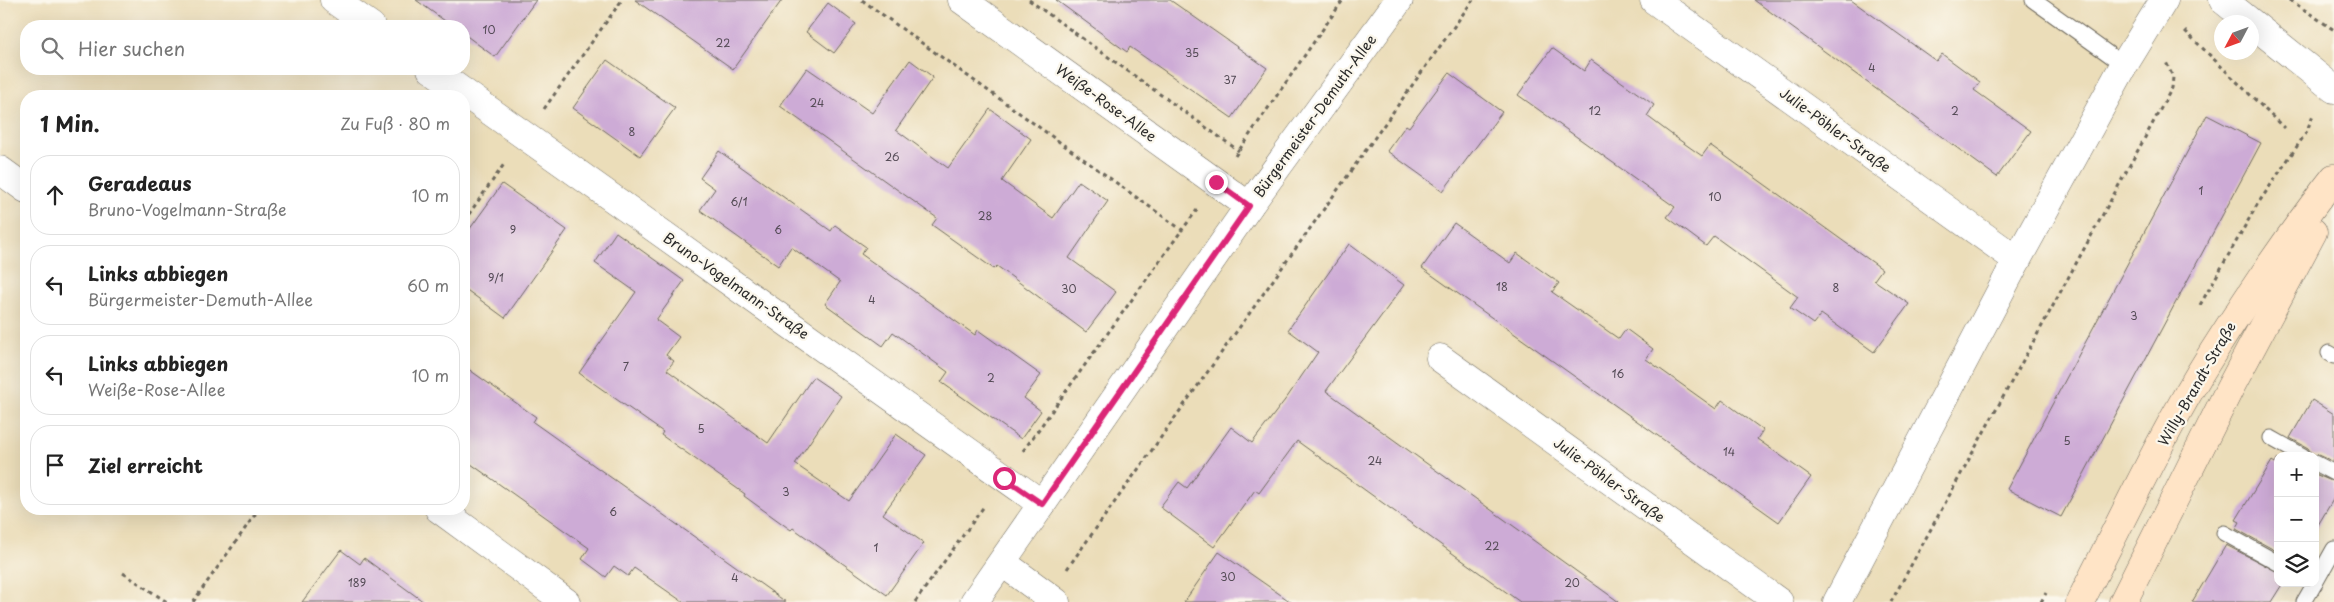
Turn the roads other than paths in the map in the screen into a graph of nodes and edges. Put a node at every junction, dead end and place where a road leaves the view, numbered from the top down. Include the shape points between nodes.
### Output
1 (334, 0) edge
2 (962, 0) edge
3 (1399, 0) edge
4 (1654, 0) edge
5 (2032, 0) edge
6 (2224, 0) edge
7 (2162, 3) edge
8 (362, 20) edge
9 (2124, 65) junction
10 (439, 75) edge
11 (2334, 89) edge
12 (460, 90) edge
13 (470, 97) edge
14 (0, 170) edge
15 (2334, 178) edge
16 (20, 185) edge
17 (2334, 193) edge
18 (1249, 206) junction
19 (2016, 260) junction
20 (1440, 358) dead end
21 (2271, 438) dead end
22 (2296, 452) edge
23 (2319, 465) edge
24 (2334, 473) edge
25 (1042, 504) junction
26 (447, 515) edge
27 (2224, 533) dead end
28 (2334, 549) edge
29 (2274, 561) edge
30 (1003, 563) junction
31 (2319, 574) edge
32 (2312, 587) edge
33 (1052, 599) edge
34 (566, 602) edge
35 (974, 602) edge
36 (1779, 602) edge
37 (1837, 602) edge
38 (2080, 602) edge
39 (2123, 602) edge
40 (2304, 602) edge

1 - 8 street
2 - 18 street, Weiße-Rose-Allee
3 - 18 street, Bürgermeister-Demuth-Allee
4 - 19 street, Julie-Pöhler-Straße
5 - 9 lane
6 - 11 street
7 - 9 street
9 - 19 street
10 - 12 street, Bruno-Vogelmann-Straße
13 - 25 street, Bruno-Vogelmann-Straße
14 - 16 street
15 - 38 main road, Willy-Brandt-Straße via 2213,352
17 - 39 main road, Willy-Brandt-Straße via 2230,388
18 - 25 street, Bürgermeister-Demuth-Allee
19 - 37 street
20 - 36 street, Julie-Pöhler-Straße
21 - 22 lane
23 - 24 lane
25 - 30 street, Bürgermeister-Demuth-Allee
26 - 34 street
27 - 29 lane
28 - 31 lane
30 - 33 street
30 - 35 street, Bürgermeister-Demuth-Allee
32 - 40 lane

